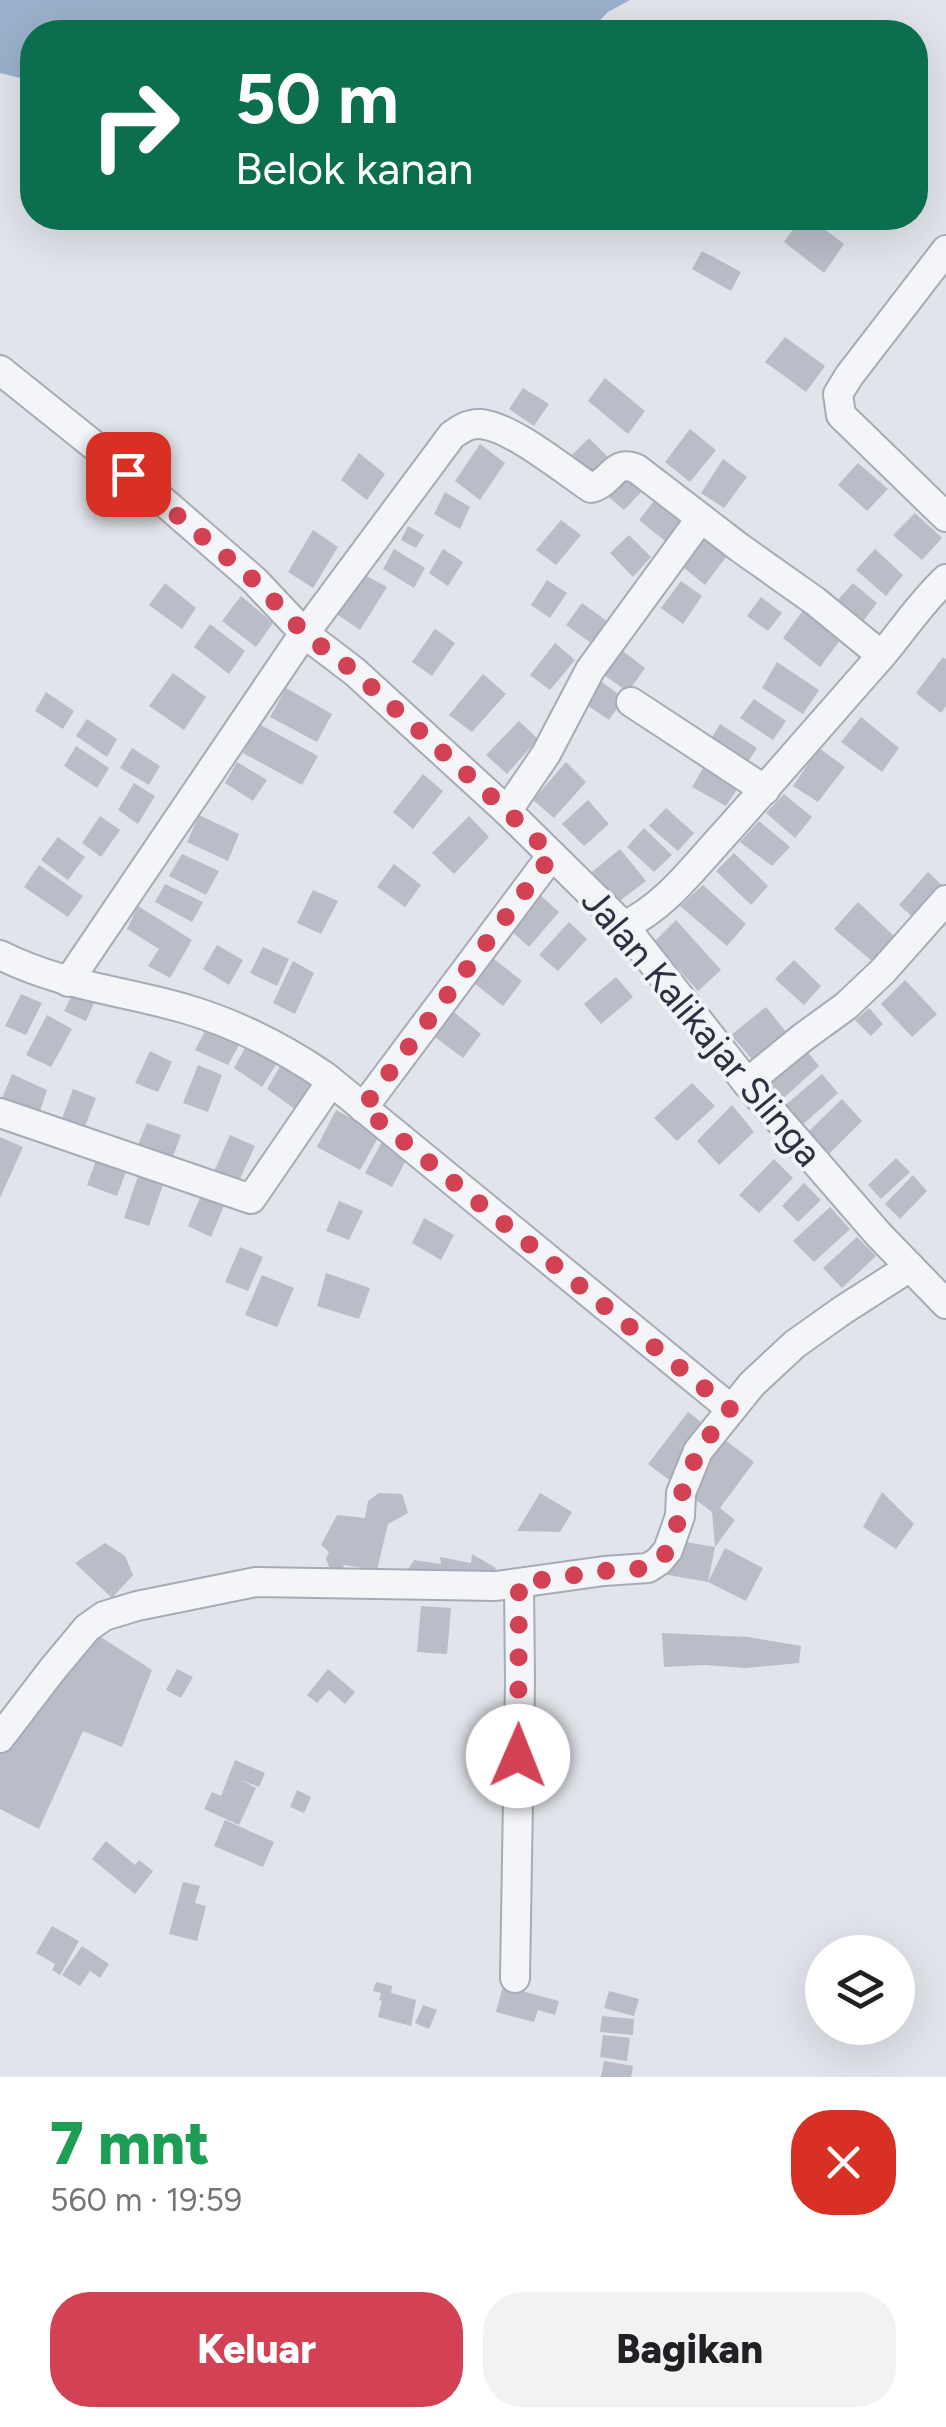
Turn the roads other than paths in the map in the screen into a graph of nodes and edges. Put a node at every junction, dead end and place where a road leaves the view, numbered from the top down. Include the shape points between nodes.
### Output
1 (946, 250) edge
2 (0, 370) edge
3 (946, 517) edge
4 (701, 518) junction
5 (940, 584) edge
6 (946, 617) edge
7 (305, 634) junction
8 (881, 655) junction
9 (631, 702) dead end
10 (764, 790) junction
11 (507, 811) junction
12 (552, 855) junction
13 (946, 900) edge
14 (624, 926) junction
15 (0, 955) edge
16 (71, 978) junction
17 (331, 1082) junction
18 (747, 1083) junction
19 (363, 1108) junction
20 (2, 1117) edge
21 (910, 1268) junction
22 (946, 1304) edge
23 (730, 1409) junction
24 (519, 1583) junction
25 (0, 1738) edge
26 (515, 1978) dead end

1 - 3 street via 838,394 842,415
2 - 7 street, Jalan Kalikajar Slinga via 255,581
4 - 7 street via 628,465 591,488 505,431 468,424 452,435
4 - 8 street
4 - 11 street via 590,670
5 - 6 street
5 - 8 street
7 - 11 street, Jalan Kalikajar Slinga
7 - 16 street
8 - 10 street
9 - 10 street
10 - 14 street via 667,896
11 - 12 street, Jalan Kalikajar Slinga
12 - 14 street, Jalan Kalikajar Slinga
12 - 19 street
13 - 18 street via 846,1006
14 - 18 street, Jalan Kalikajar Slinga
15 - 16 street
16 - 17 street via 218,1020 295,1056
17 - 19 street
17 - 20 street via 251,1198
18 - 21 street, Jalan Kalikajar Slinga
19 - 23 street
21 - 22 street, Jalan Kalikajar Slinga
21 - 23 street via 795,1344
23 - 24 street via 698,1451 659,1562
24 - 25 street via 256,1582 120,1611 88,1628
24 - 26 street

